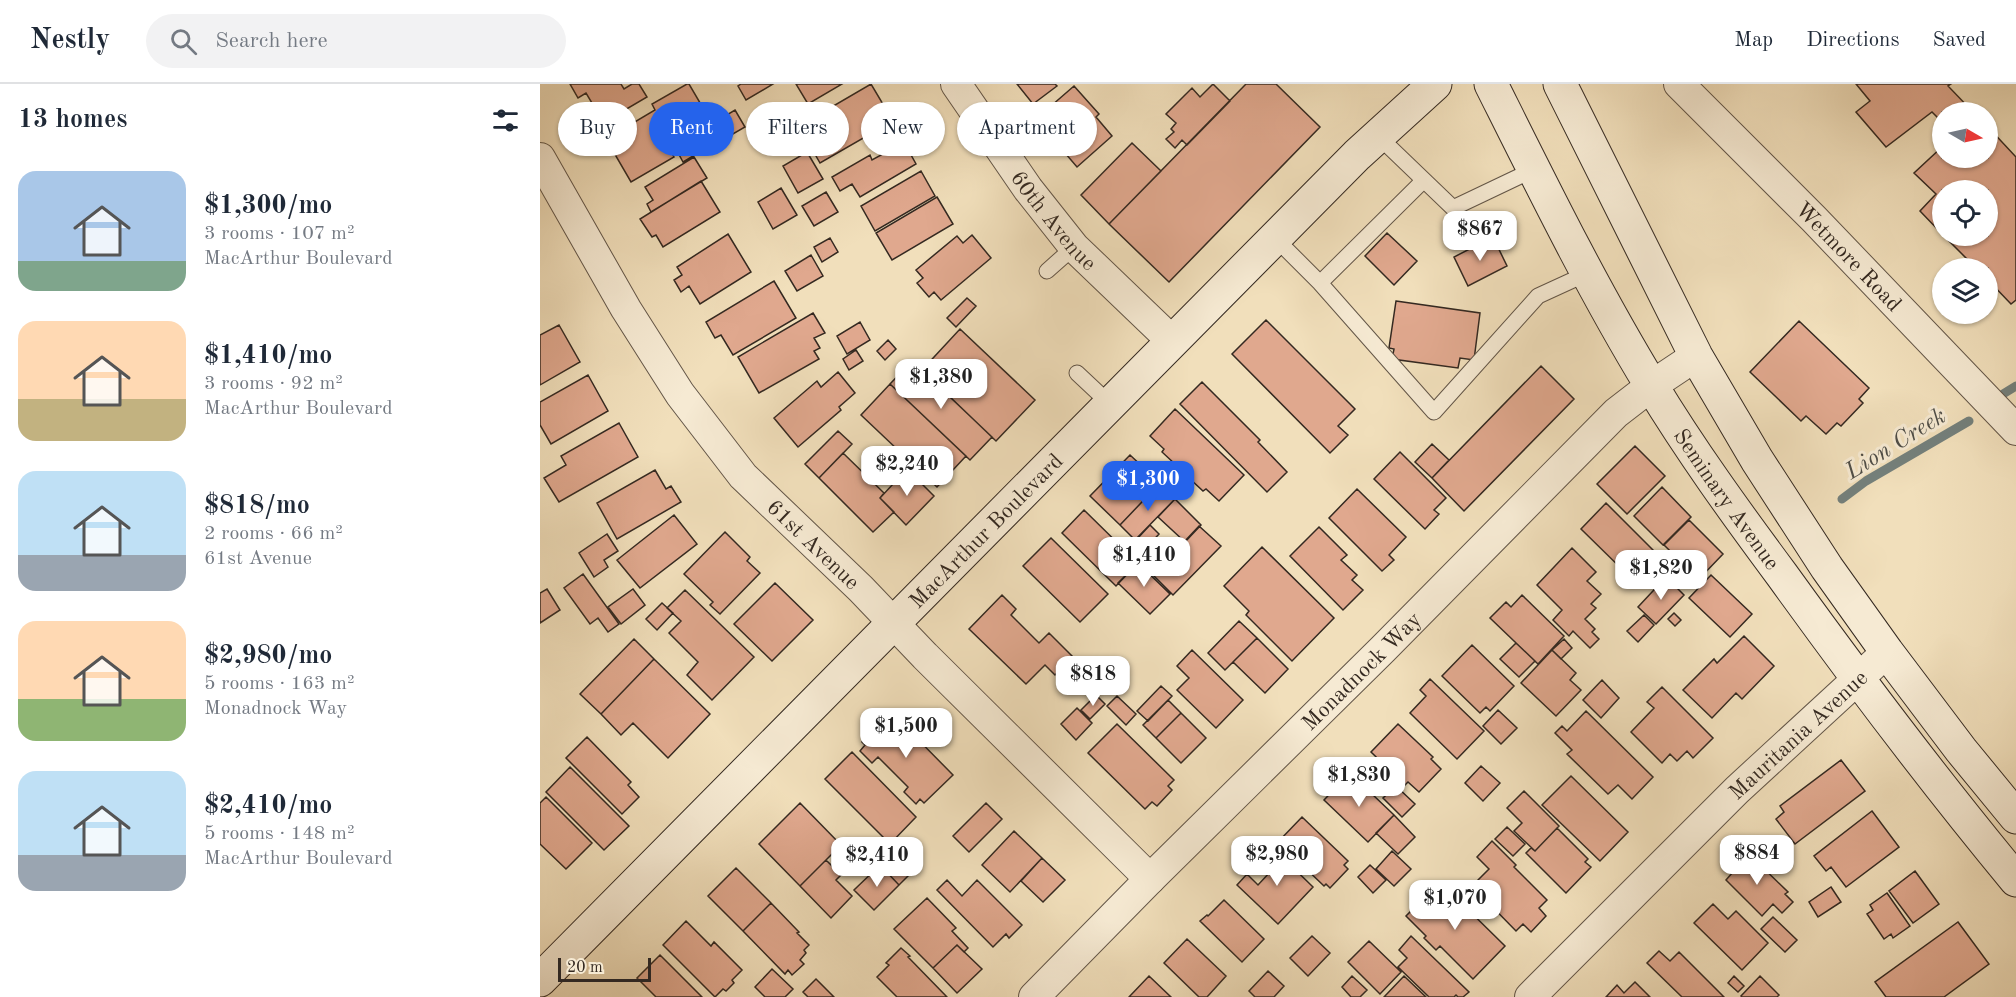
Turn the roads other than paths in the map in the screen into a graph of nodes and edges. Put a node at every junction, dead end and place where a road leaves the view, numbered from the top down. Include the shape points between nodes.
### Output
1 (956, 84) edge
2 (1435, 84) edge
3 (1491, 84) edge
4 (1560, 84) edge
5 (1679, 84) edge
6 (1377, 135) junction
7 (540, 158) edge
8 (1535, 169) junction
9 (1424, 180) junction
10 (1275, 238) junction
11 (1074, 247) junction
12 (1047, 271) dead end
13 (1586, 274) junction
14 (1320, 284) junction
15 (1172, 341) junction
16 (1696, 356) junction
17 (1077, 373) dead end
18 (1651, 386) junction
19 (1110, 404) junction
20 (2016, 430) edge
21 (893, 623) junction
22 (1887, 652) junction
23 (1857, 680) junction
24 (2016, 817) edge
25 (1150, 879) junction
26 (2016, 880) edge
27 (540, 980) edge
28 (1034, 997) edge
29 (1530, 997) edge

1 - 11 street, 60th Avenue via 1028,189
2 - 6 street, MacArthur Boulevard
3 - 8 street, Seminary Avenue
4 - 16 street, Seminary Avenue
5 - 20 street, Wetmore Road
6 - 9 lane
6 - 10 street, MacArthur Boulevard
7 - 21 street, 61st Avenue via 626,309 687,404 742,476
8 - 9 lane via 1453,208
8 - 13 street, Seminary Avenue
9 - 14 lane
10 - 14 lane
10 - 15 street, MacArthur Boulevard
11 - 12 lane
11 - 15 street, 60th Avenue
13 - 14 lane via 1538,296 1434,412
13 - 18 street, Seminary Avenue
15 - 19 street, MacArthur Boulevard
16 - 18 street, Monadnock Way
16 - 22 street, Seminary Avenue via 1757,460
17 - 19 lane
18 - 23 street, Seminary Avenue via 1705,469
18 - 25 street, Monadnock Way via 1616,413
19 - 21 street, MacArthur Boulevard
21 - 25 street, 61st Avenue
21 - 27 street, MacArthur Boulevard
22 - 23 street, Mauritania Avenue
22 - 24 street, Seminary Avenue
23 - 26 street, Seminary Avenue
23 - 29 street, Mauritania Avenue via 1737,790
25 - 28 street, Monadnock Way

